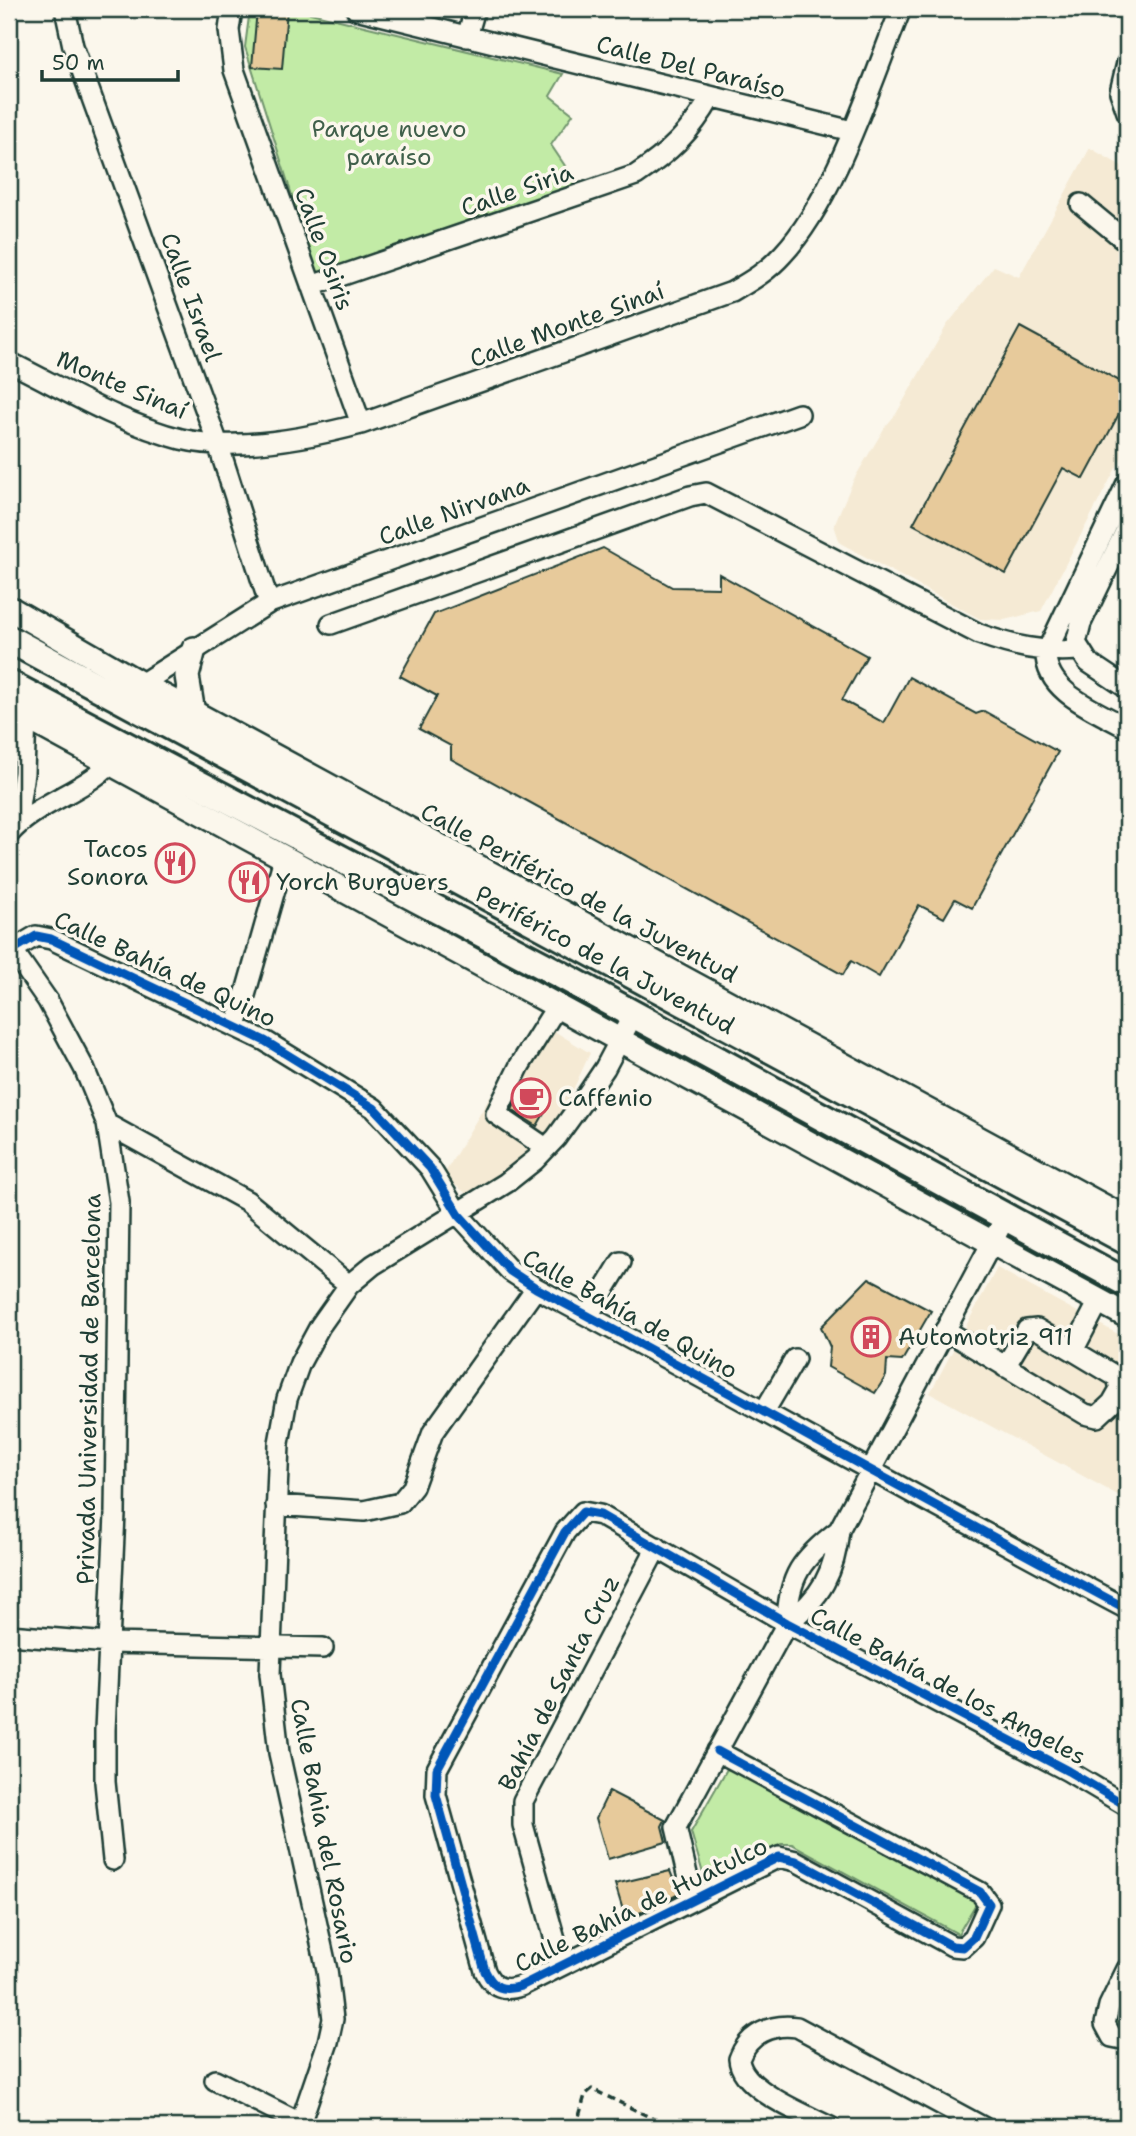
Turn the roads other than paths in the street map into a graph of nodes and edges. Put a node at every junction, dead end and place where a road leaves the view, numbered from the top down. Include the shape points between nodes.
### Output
1 (65, 9) edge
2 (232, 9) edge
3 (356, 9) edge
4 (474, 9) edge
5 (901, 9) edge
6 (467, 37) junction
7 (1127, 63) edge
8 (711, 97) junction
9 (1127, 112) edge
10 (852, 131) junction
11 (1081, 204) dead end
12 (1127, 243) edge
13 (311, 286) junction
14 (9, 362) edge
15 (799, 414) dead end
16 (361, 424) junction
17 (218, 444) junction
18 (1127, 483) edge
19 (1127, 528) edge
20 (269, 603) junction
21 (9, 608) edge
22 (331, 624) dead end
23 (9, 631) edge
24 (9, 639) edge
25 (194, 649) junction
26 (1078, 650) junction
27 (1046, 653) junction
28 (44, 658) junction
29 (9, 684) edge
30 (141, 684) junction
31 (1127, 688) edge
32 (24, 708) edge
33 (193, 713) junction
34 (1127, 728) edge
35 (117, 755) junction
36 (12, 830) edge
37 (284, 858) junction
38 (11, 947) edge
39 (557, 1006) junction
40 (633, 1015) junction
41 (236, 1027) junction
42 (620, 1040) junction
43 (107, 1124) junction
44 (546, 1148) junction
45 (459, 1214) junction
46 (1005, 1218) junction
47 (1127, 1219) edge
48 (1127, 1241) edge
49 (992, 1242) junction
50 (621, 1262) dead end
51 (1127, 1283) edge
52 (349, 1284) junction
53 (536, 1288) junction
54 (1099, 1301) junction
55 (589, 1316) junction
56 (1127, 1316) edge
57 (945, 1330) junction
58 (1073, 1349) junction
59 (795, 1359) dead end
60 (1005, 1367) junction
61 (765, 1410) junction
62 (870, 1473) junction
63 (276, 1505) junction
64 (839, 1531) junction
65 (657, 1547) junction
66 (1127, 1609) edge
67 (787, 1623) junction
68 (9, 1635) edge
69 (109, 1643) junction
70 (270, 1648) junction
71 (323, 1648) dead end
72 (718, 1751) junction
73 (1127, 1806) edge
74 (113, 1860) dead end
75 (693, 1900) junction
76 (562, 1965) junction
77 (1127, 1969) edge
78 (1127, 2040) edge
79 (215, 2080) dead end
80 (302, 2126) edge
81 (830, 2127) edge
82 (983, 2127) edge

1 - 17 street, Calle Israel via 73,46
2 - 13 street, Calle Osiris via 229,30 234,69
3 - 6 street, Calle Del Paraíso
4 - 6 street
5 - 10 street, Calle Monte Sinaí
6 - 8 street, Calle Del Paraíso
7 - 9 street via 1120,92
8 - 10 street, Calle Del Paraíso
8 - 13 street, Calle Siria via 683,139 636,175
10 - 16 street, Calle Monte Sinaí via 806,225 761,275 732,292
11 - 12 street
13 - 16 street, Calle Osiris
14 - 17 street, Monte Sinaí via 154,430
15 - 20 street, Calle Nirvana
16 - 17 street, Calle Monte Sinaí via 310,437
17 - 20 street, Calle Israel
18 - 27 street
19 - 26 street via 1081,623
20 - 25 street, Calle Nirvana
21 - 30 main road, Calle Periférico de la Juventud
22 - 27 street via 706,493 979,634
23 - 28 highway
24 - 28 highway, Periférico de la Juventud
25 - 30 street, Calle Nirvana
25 - 33 main road via 187,676
26 - 27 street
26 - 31 street via 1088,663
27 - 34 street via 1052,678 1062,688
28 - 48 highway, Periférico de la Juventud
29 - 32 highway, Periférico de la Juventud
30 - 33 main road, Calle Periférico de la Juventud
32 - 35 highway, Periférico de la Juventud
32 - 36 street via 24,773
33 - 47 main road, Calle Periférico de la Juventud
35 - 36 street
35 - 37 main road
35 - 40 highway, Periférico de la Juventud
37 - 39 main road
37 - 41 street
38 - 41 street, Calle Bahía de Quino via 44,936
38 - 43 street, Privada Universidad de Barcelona via 48,1001
39 - 42 main road
39 - 44 street via 496,1114
40 - 42 street, Calle Bahia del Rosario
40 - 46 highway, Periférico de la Juventud
41 - 45 street, Calle Bahía de Quino via 374,1108 430,1168
42 - 44 street, Calle Bahia del Rosario via 590,1091
42 - 49 main road
43 - 52 street via 247,1201
43 - 69 street, Privada Universidad de Barcelona via 119,1202
44 - 45 street, Calle Bahia del Rosario via 506,1183
45 - 52 street, Calle Bahia del Rosario
45 - 53 street, Calle Bahía de Quino via 510,1271
46 - 49 street, Calle Bahía de Huatulco
46 - 51 highway, Periférico de la Juventud
49 - 54 main road
49 - 57 street, Calle Bahía de Huatulco
50 - 55 street
52 - 63 street, Calle Bahia del Rosario via 300,1363 287,1399
53 - 55 street, Calle Bahía de Quino
53 - 63 street via 433,1432 413,1487 400,1503 365,1511
54 - 56 main road
54 - 58 street
55 - 61 street, Calle Bahía de Quino
57 - 60 street
57 - 62 street, Calle Bahía de Huatulco
58 - 60 street via 1037,1329 1027,1330
58 - 60 street via 1120,1383 1112,1403 1097,1416 1085,1415
59 - 61 street
61 - 62 street, Calle Bahía de Quino
62 - 64 street, Calle Bahía de Huatulco
62 - 66 street, Calle Bahía de Quino
63 - 70 street, Calle Bahia del Rosario
64 - 67 street, Calle Bahía de Huatulco via 836,1558 811,1605
64 - 67 street, Calle Bahía de Huatulco via 803,1562 788,1591
65 - 67 street, Calle Bahía de Huatulco
65 - 76 street, Bahía de Santa Cruz via 523,1801 523,1825
65 - 76 street, Calle Bahía de Huatulco via 600,1515 577,1516 437,1769 436,1796 490,1981 496,1987 512,1989
67 - 72 street, Calle Bahía de Huatulco
67 - 73 street, Calle Bahía de los Angeles
68 - 69 street
69 - 70 street
69 - 74 street, Privada Universidad de Barcelona via 105,1782
70 - 71 street
70 - 80 street, Calle Bahia del Rosario via 279,1753 332,2000 328,2042
72 - 75 street, Calle Bahía de Huatulco via 676,1827
72 - 75 street, Calle Bahía de Huatulco via 969,1885 985,1895 989,1904 970,1943 959,1948 796,1861 779,1857
75 - 76 street, Calle Bahía de Huatulco
77 - 78 street via 1105,2024 1112,2037
79 - 80 street
81 - 82 street via 743,2076 739,2059 753,2038 772,2027 797,2026

